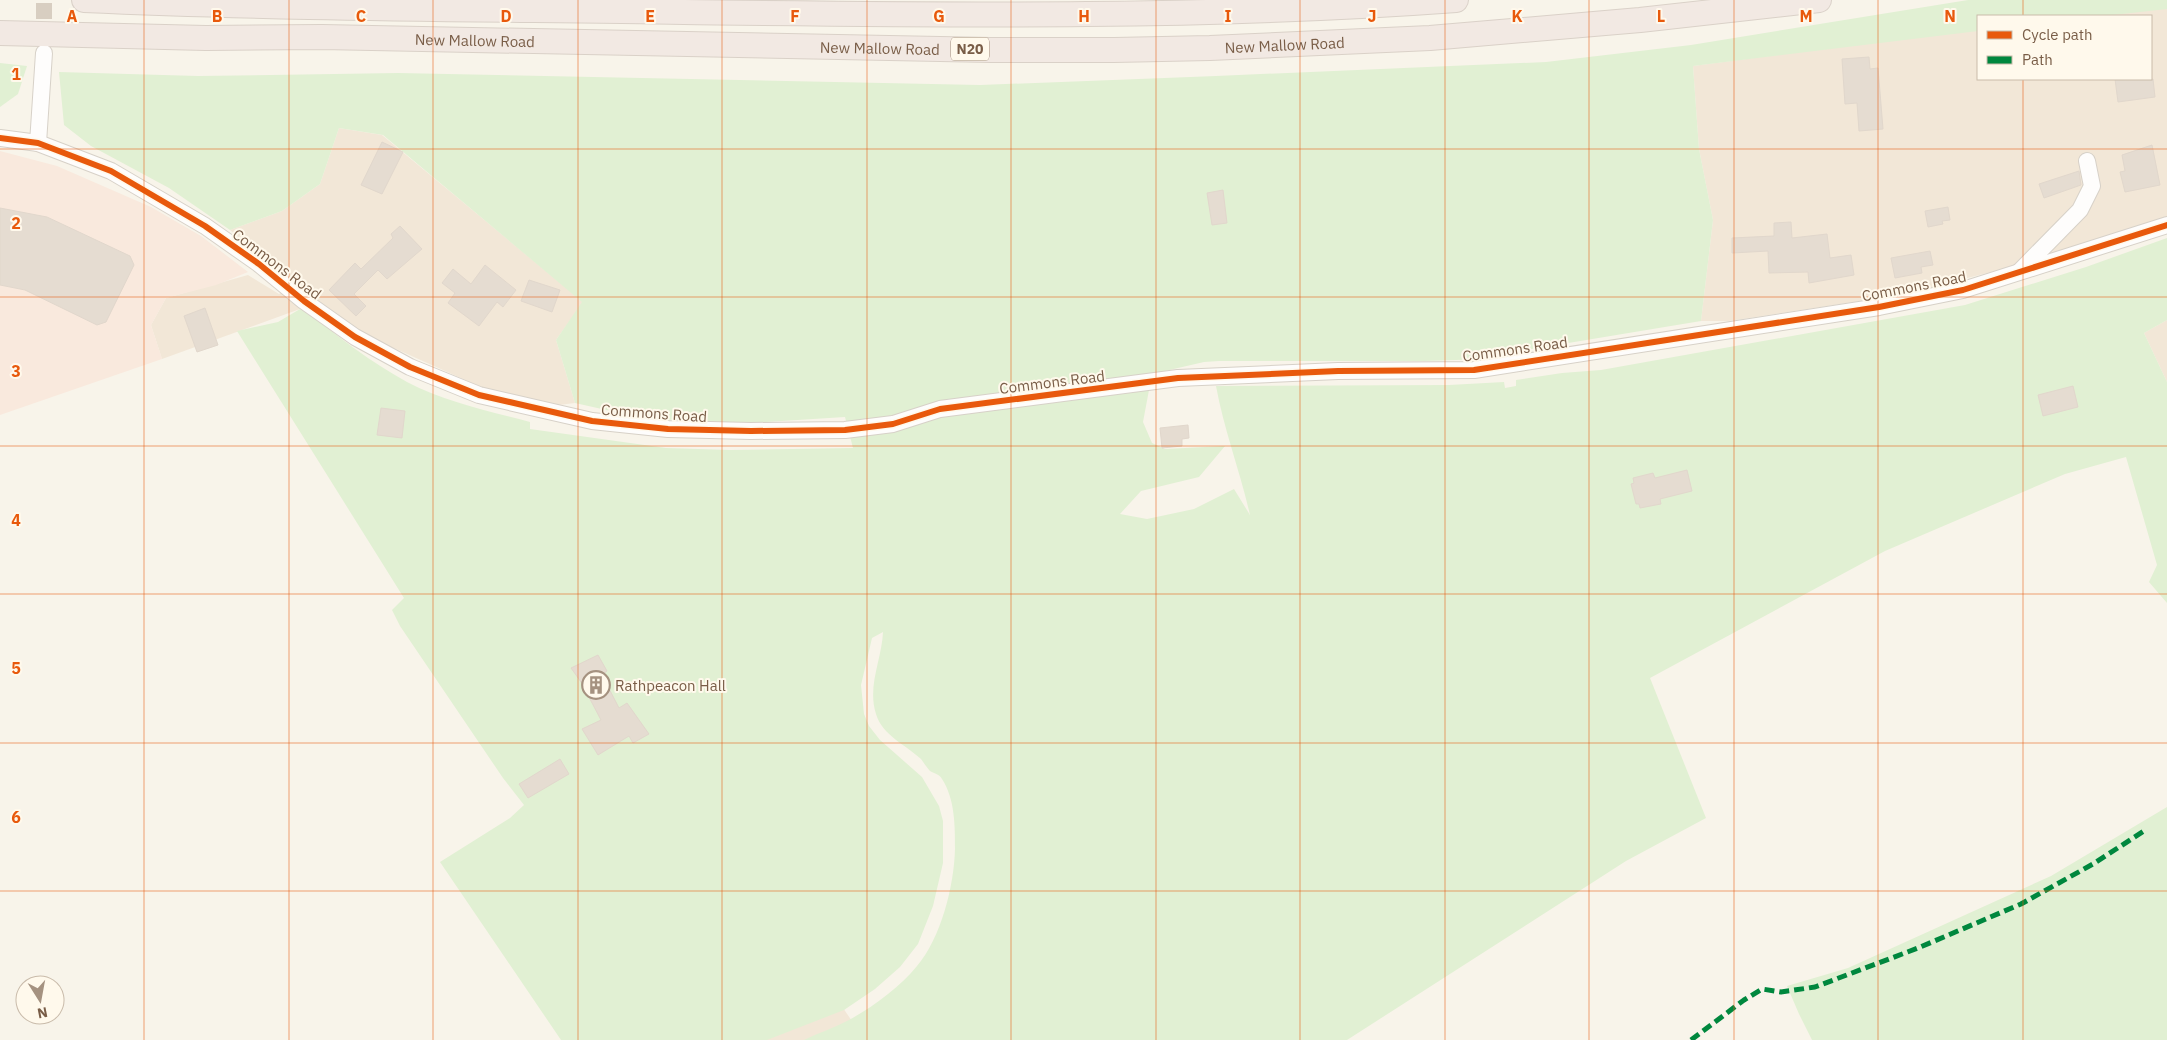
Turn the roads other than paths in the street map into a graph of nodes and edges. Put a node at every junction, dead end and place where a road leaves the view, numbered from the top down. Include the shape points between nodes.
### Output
1 (84, 0) edge
2 (1456, 0) edge
3 (1819, 0) edge
4 (120, 1) edge
5 (0, 33) edge
6 (44, 52) tunnel mouth
7 (0, 138) edge
8 (38, 143) junction
9 (2087, 161) dead end
10 (2167, 225) edge
11 (2018, 273) junction

1 - 4 highway, New Mallow Road / N20
2 - 4 highway, New Mallow Road / N20 via 1220,12 1016,16 244,6
3 - 5 highway, New Mallow Road / N20 via 1640,20 1440,37 1124,50
6 - 8 street
7 - 8 street, Commons Road
8 - 11 street, Commons Road via 111,171 205,226 355,337 410,367 479,395 592,421 668,429 846,430 893,424 940,409 1178,378 1338,371 1474,370 1879,307 1963,290
9 - 11 street via 2092,186 2080,210
10 - 11 street, Commons Road

